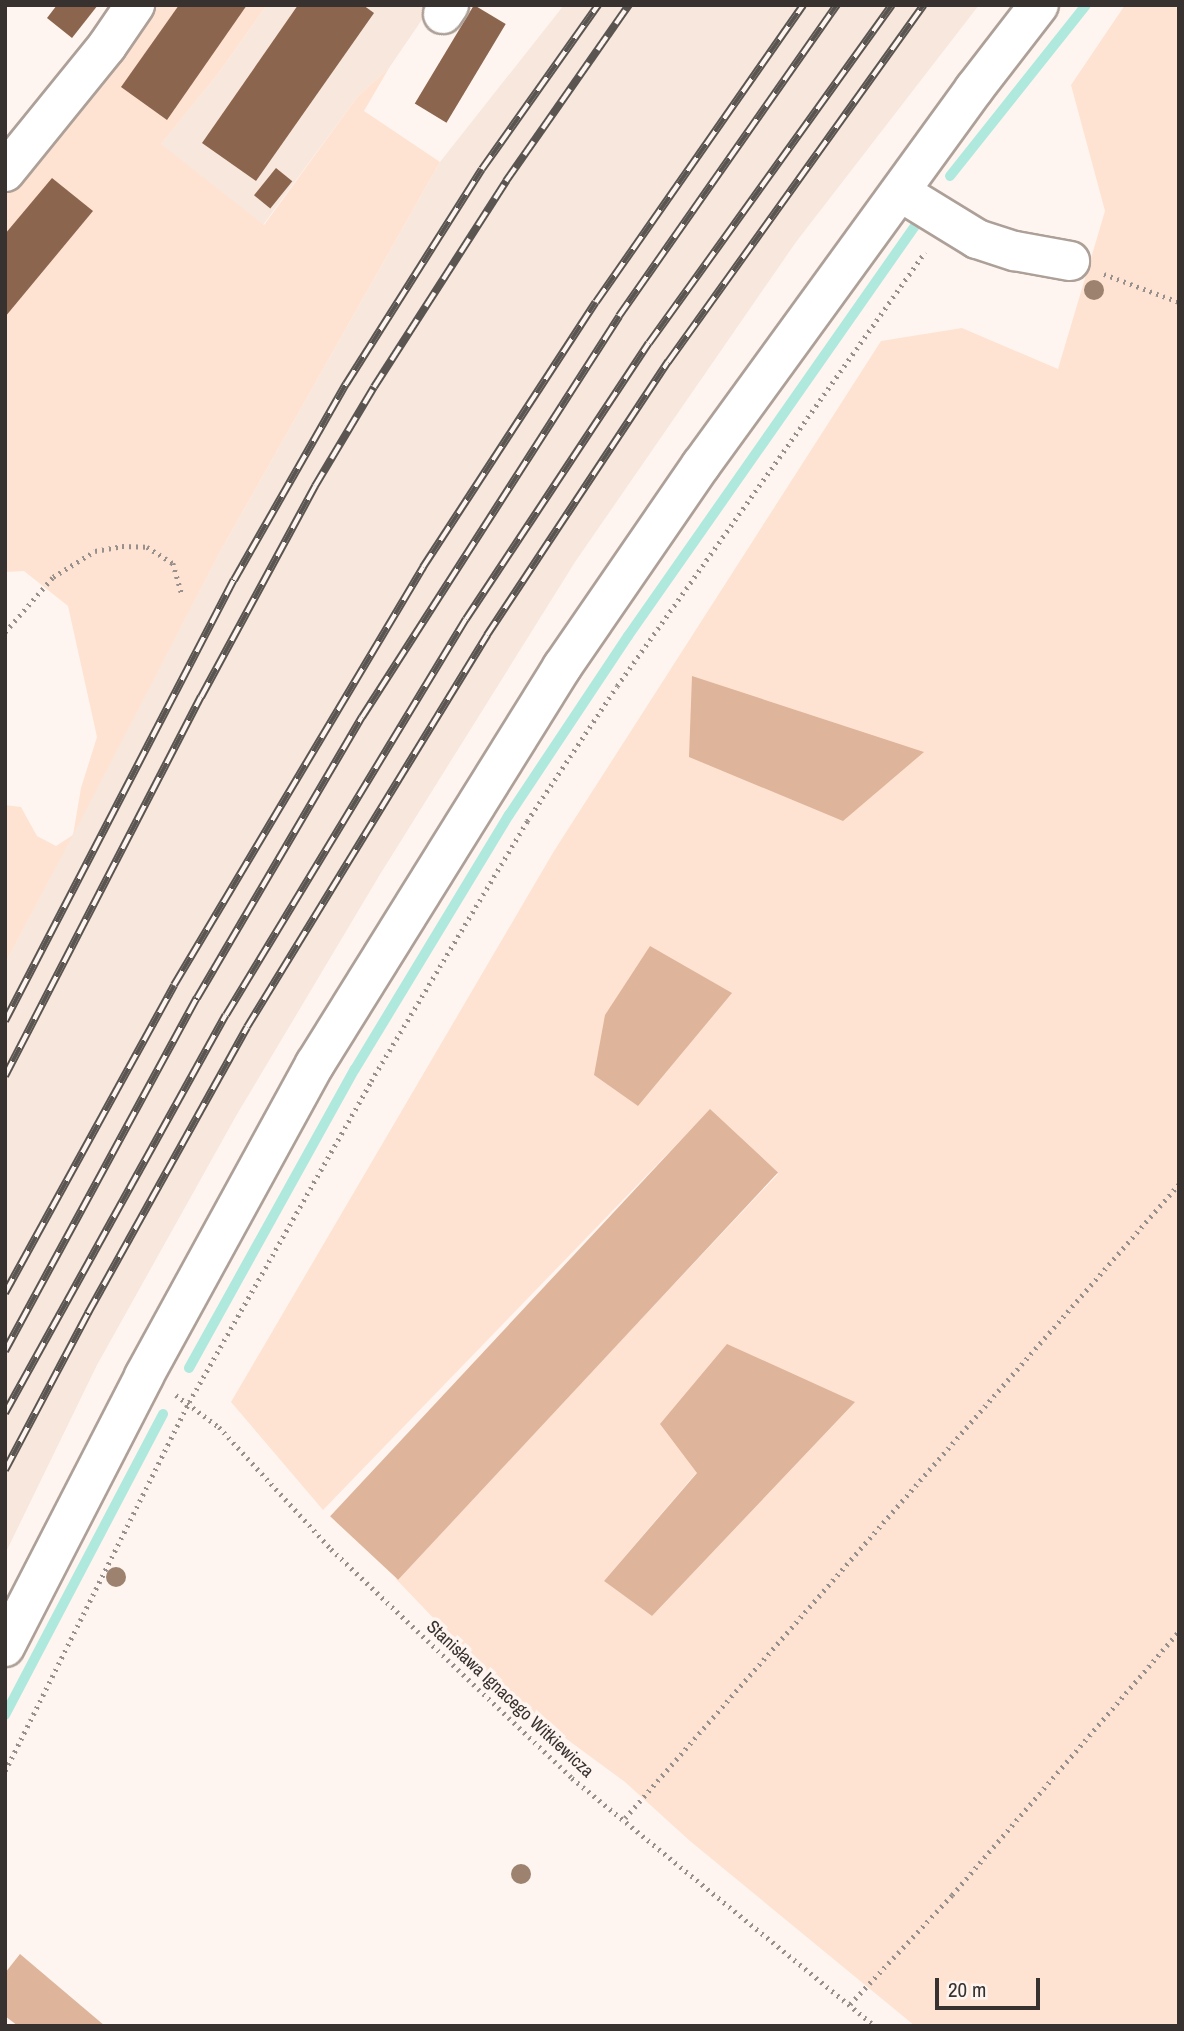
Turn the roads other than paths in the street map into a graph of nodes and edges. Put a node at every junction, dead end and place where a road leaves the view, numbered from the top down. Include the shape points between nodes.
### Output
1 (135, 5) edge
2 (1039, 5) edge
3 (5, 172) edge
4 (902, 193) junction
5 (1070, 261) road end
6 (5, 1647) edge

1 - 3 street
2 - 4 street
4 - 5 street via 977,239
4 - 6 street via 701,465 562,667 315,1064 144,1376

